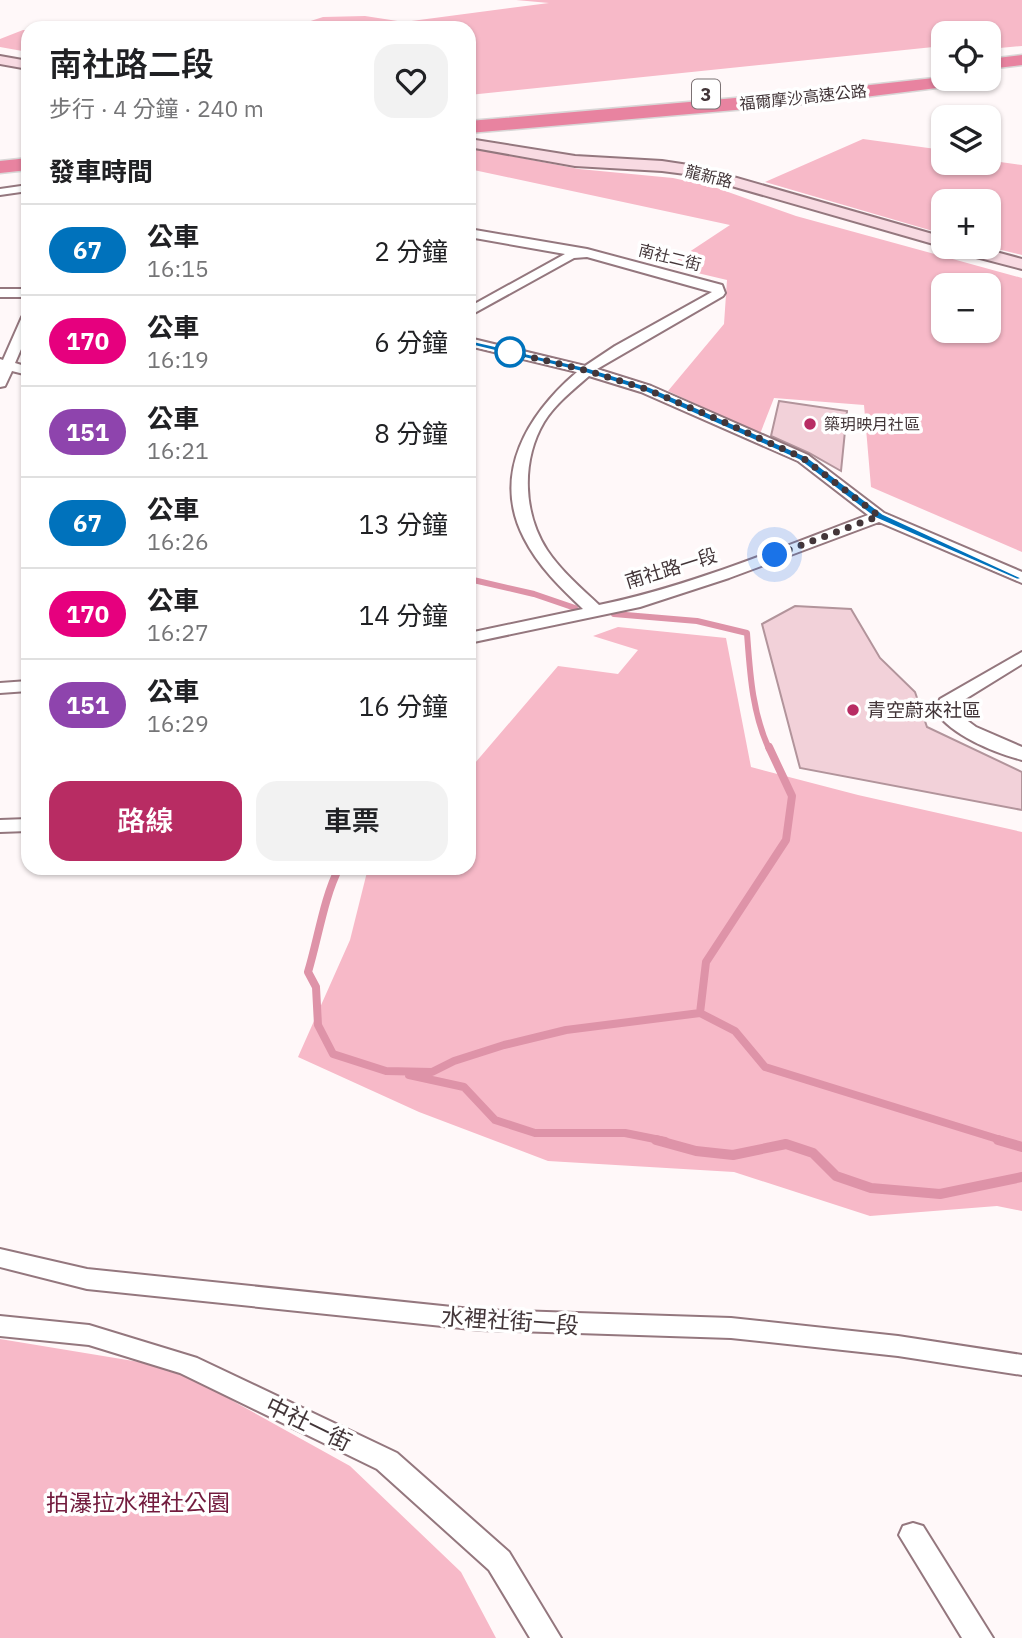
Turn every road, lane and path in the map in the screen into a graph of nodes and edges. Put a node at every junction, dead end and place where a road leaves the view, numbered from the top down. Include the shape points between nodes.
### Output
1 (0, 60) edge
2 (1022, 60) edge
3 (1001, 63) edge
4 (21, 64) edge
5 (931, 71) edge
6 (1022, 72) edge
7 (1001, 75) edge
8 (931, 83) edge
9 (476, 115) edge
10 (476, 138) edge
11 (476, 140) edge
12 (21, 153) edge
13 (0, 155) edge
14 (21, 165) edge
15 (0, 167) edge
16 (21, 189) edge
17 (0, 192) edge
18 (476, 234) edge
19 (931, 239) edge
20 (587, 253) junction
21 (1001, 258) edge
22 (1022, 264) edge
23 (0, 293) edge
24 (21, 293) edge
25 (476, 308) edge
26 (21, 331) edge
27 (476, 344) edge
28 (4, 364) edge
29 (585, 370) junction
30 (0, 383) edge
31 (879, 516) junction
32 (1022, 578) edge
33 (594, 611) junction
34 (476, 636) edge
35 (1022, 657) edge
36 (21, 686) edge
37 (0, 688) edge
38 (1022, 754) edge
39 (21, 825) edge
40 (0, 826) edge
41 (0, 1258) edge
42 (0, 1326) edge
43 (1022, 1365) edge
44 (913, 1535) dead end
45 (546, 1638) edge
46 (978, 1638) edge

1 - 4 street
2 - 3 highway
5 - 9 highway, 福爾摩沙高速公路 / 3
6 - 7 highway
8 - 10 highway, 福爾摩沙高速公路 / 3
11 - 19 street, 龍新路 via 575,161 695,171
12 - 13 highway
14 - 15 highway
16 - 17 street
18 - 20 street
20 - 25 street via 571,255
20 - 29 street, 南社二街 via 714,285 719,293
21 - 22 street
23 - 24 street
26 - 28 street
27 - 29 street
28 - 30 street
29 - 31 street via 646,389 803,458
29 - 33 street via 538,416 519,470 521,508 532,538 558,575
31 - 32 street
31 - 33 street, 南社路一段 via 723,575
33 - 34 street, 南社路一段
35 - 38 street via 946,703 944,710 958,724
36 - 37 street
39 - 40 street
41 - 43 street, 水裡社街一段 via 87,1279 481,1320 731,1328
42 - 45 street, 中社一街 via 89,1335 188,1365 387,1461 499,1561
44 - 46 street

